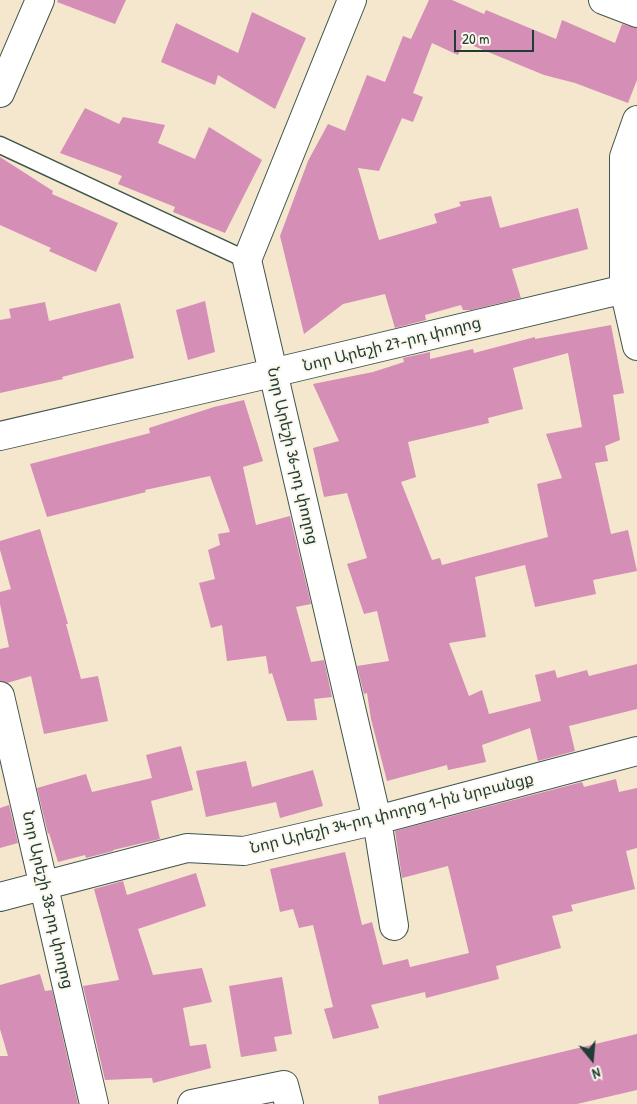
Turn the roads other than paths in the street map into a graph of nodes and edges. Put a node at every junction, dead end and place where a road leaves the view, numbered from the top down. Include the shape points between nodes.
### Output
1 (40, 0) edge
2 (352, 0) edge
3 (604, 0) edge
4 (637, 13) edge
5 (0, 93) edge
6 (637, 120) edge
7 (0, 145) edge
8 (247, 260) junction
9 (631, 287) edge
10 (637, 346) edge
11 (272, 373) junction
12 (0, 436) edge
13 (0, 696) edge
14 (637, 751) edge
15 (377, 820) junction
16 (45, 886) junction
17 (0, 897) edge
18 (394, 926) dead end
19 (94, 1104) edge
20 (192, 1104) edge
21 (289, 1104) edge

1 - 5 street
2 - 8 street
3 - 4 street
6 - 9 street via 624,157
7 - 8 lane
8 - 11 street, Նոր Արեշի 36-րդ փողոց
9 - 10 street
9 - 11 street, Նոր Արեշի 27-րդ փողոց
11 - 12 street, Նոր Արեշի 27-րդ փողոց
11 - 15 street, Նոր Արեշի 36-րդ փողոց
13 - 16 street, Նոր Արեշի 38-րդ փողոց
14 - 15 street, Նոր Արեշի 34-րդ փողոց 1-ին նրբանցք
15 - 16 street, Նոր Արեշի 34-րդ փողոց 1-ին նրբանցք via 244,851 186,848
15 - 18 street, Նոր Արեշի 36-րդ փողոց
16 - 17 street, Նոր Արեշի 34-րդ փողոց 1-ին նրբանցք
16 - 19 street, Նոր Արեշի 38-րդ փողոց
20 - 21 street via 284,1085

